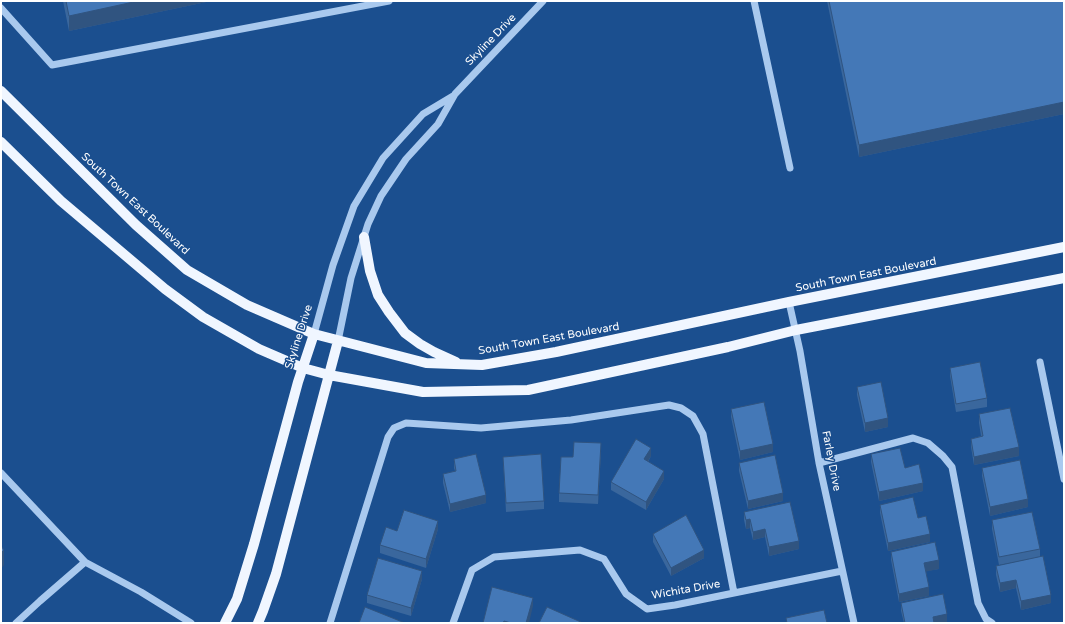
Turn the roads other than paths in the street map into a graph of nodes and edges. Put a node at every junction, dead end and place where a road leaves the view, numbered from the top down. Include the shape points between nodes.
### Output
1 (389, 1) edge
2 (543, 1) edge
3 (754, 1) edge
4 (1, 8) edge
5 (1, 91) edge
6 (455, 94) junction
7 (1, 142) edge
8 (790, 168) dead end
9 (364, 237) junction
10 (1064, 247) edge
11 (1064, 278) edge
12 (789, 302) junction
13 (796, 330) junction
14 (314, 334) junction
15 (338, 341) junction
16 (1040, 362) dead end
17 (462, 364) junction
18 (303, 368) junction
19 (329, 375) junction
20 (819, 463) junction
21 (1, 473) edge
22 (1064, 479) edge
23 (85, 562) junction
24 (842, 571) junction
25 (734, 593) junction
26 (16, 623) edge
27 (191, 623) edge
28 (225, 623) edge
29 (258, 623) edge
30 (330, 623) edge
31 (453, 623) edge
32 (854, 623) edge
33 (992, 623) edge

1 - 4 street via 52,65
2 - 6 street, Skyline Drive
3 - 8 street
5 - 14 main road, South Town East Boulevard via 136,226 187,270 248,305
6 - 9 street, Skyline Drive via 438,124 406,159 382,196
6 - 14 street, Skyline Drive via 423,114 383,158 354,206 333,265
7 - 18 main road via 61,200 165,289 259,349
9 - 15 street, Skyline Drive via 351,278
9 - 17 main road via 370,271 378,295 405,333 434,352
10 - 12 main road, South Town East Boulevard
11 - 13 main road
12 - 13 street, Farley Drive
12 - 17 main road, South Town East Boulevard via 556,352 482,365
13 - 19 main road via 528,390 423,392
13 - 20 street, Farley Drive
14 - 15 main road, South Town East Boulevard
14 - 18 main road, Skyline Drive
15 - 17 main road, South Town East Boulevard via 426,363
15 - 19 main road, Skyline Drive
16 - 22 street
18 - 19 main road
18 - 28 main road, Skyline Drive via 254,544 236,599
19 - 29 main road, Skyline Drive via 276,574
20 - 24 street, Farley Drive
20 - 33 street via 913,438 928,443 944,456 952,467 978,603 986,619
21 - 23 street
23 - 26 street
23 - 27 street
24 - 25 street, Wichita Drive
24 - 32 street, Farley Drive
25 - 30 street via 703,434 693,416 681,408 669,404 570,420 481,428 406,423 394,428 388,437
25 - 31 street, Wichita Drive via 647,608 626,594 604,559 580,550 494,557 472,570

